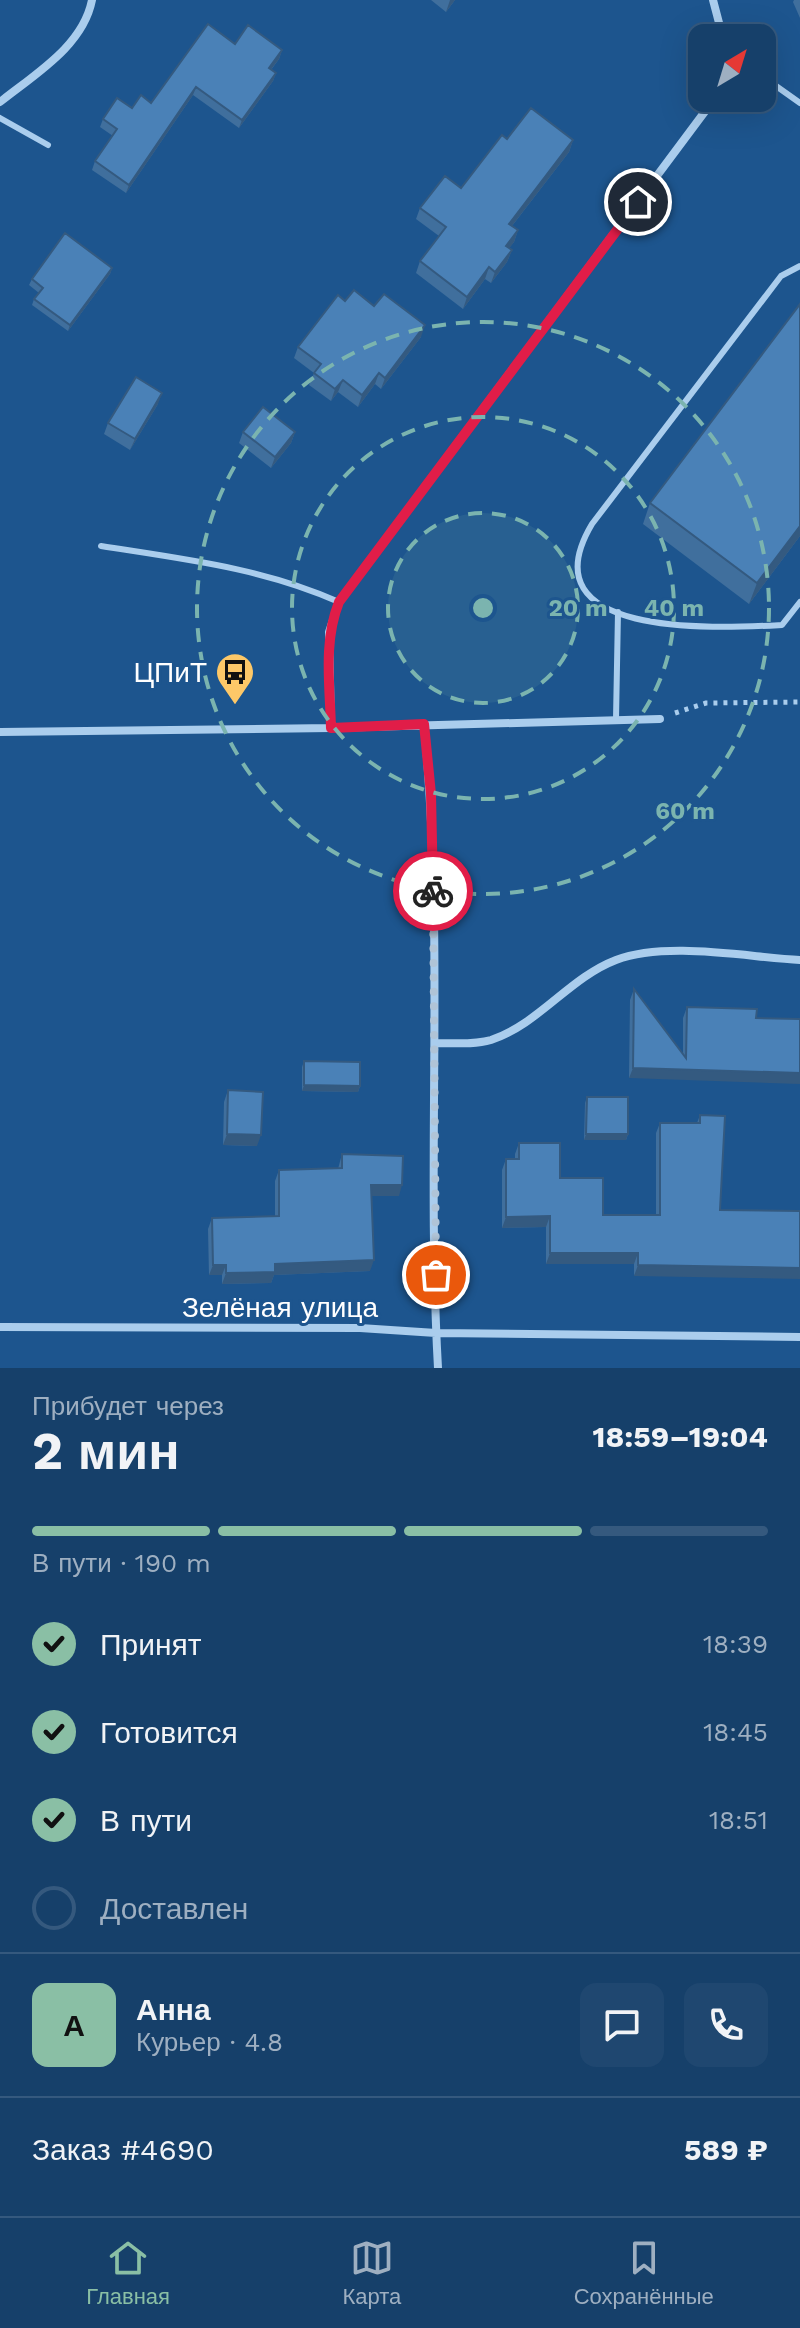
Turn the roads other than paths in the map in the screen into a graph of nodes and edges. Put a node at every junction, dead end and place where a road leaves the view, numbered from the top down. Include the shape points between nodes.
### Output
1 (92, 0) edge
2 (713, 0) edge
3 (719, 24) edge
4 (776, 86) edge
5 (0, 102) edge
6 (800, 103) edge
7 (705, 112) edge
8 (0, 118) edge
9 (48, 145) dead end
10 (800, 266) edge
11 (101, 546) dead end
12 (339, 602) junction
13 (800, 602) edge
14 (618, 612) junction
15 (616, 719) junction
16 (660, 719) road end
17 (424, 724) junction
18 (331, 728) junction
19 (0, 732) edge
20 (800, 960) edge
21 (436, 1043) junction
22 (0, 1327) edge
23 (436, 1333) junction
24 (800, 1337) edge
25 (438, 1368) edge

1 - 5 street via 78,35
2 - 3 street
4 - 6 lane
7 - 12 street
8 - 9 lane
10 - 14 lane via 781,276 584,538 576,569 579,581 594,600
11 - 12 lane via 247,570
12 - 18 street via 329,632
13 - 14 lane via 782,625 675,628
14 - 15 lane
15 - 16 street
15 - 17 street
17 - 18 street
17 - 21 street via 431,794
18 - 19 street
20 - 21 street via 669,952 632,955 600,968 503,1035 477,1043
21 - 23 street
22 - 23 street, Зелёная улица
23 - 24 street, Зелёная улица
23 - 25 street

